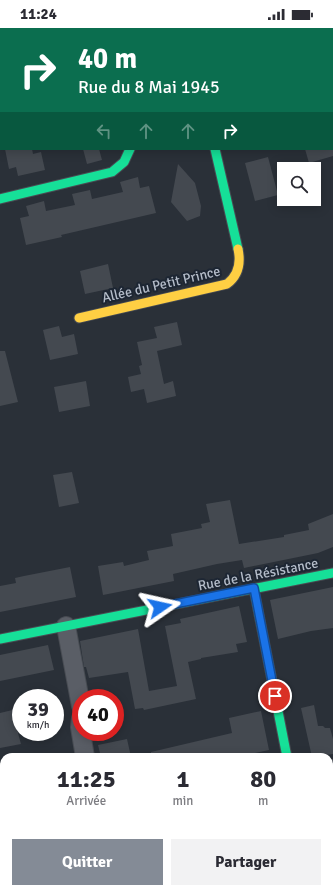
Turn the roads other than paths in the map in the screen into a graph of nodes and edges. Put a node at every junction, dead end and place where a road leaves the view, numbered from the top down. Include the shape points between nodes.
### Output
1 (130, 150) edge
2 (214, 150) edge
3 (1, 194) edge
4 (79, 318) dead end
5 (333, 573) edge
6 (254, 588) junction
7 (66, 626) junction
8 (0, 639) edge
9 (78, 689) edge
10 (82, 741) edge
11 (84, 753) edge
12 (286, 753) edge

1 - 3 street via 125,160 112,172
2 - 4 street, Allée du Petit Prince via 240,259 238,273 227,284
5 - 6 street, Rue de la Résistance
6 - 7 street, Rue de la Résistance
6 - 12 street
7 - 8 street, Rue de la Résistance
7 - 9 street
10 - 11 street

